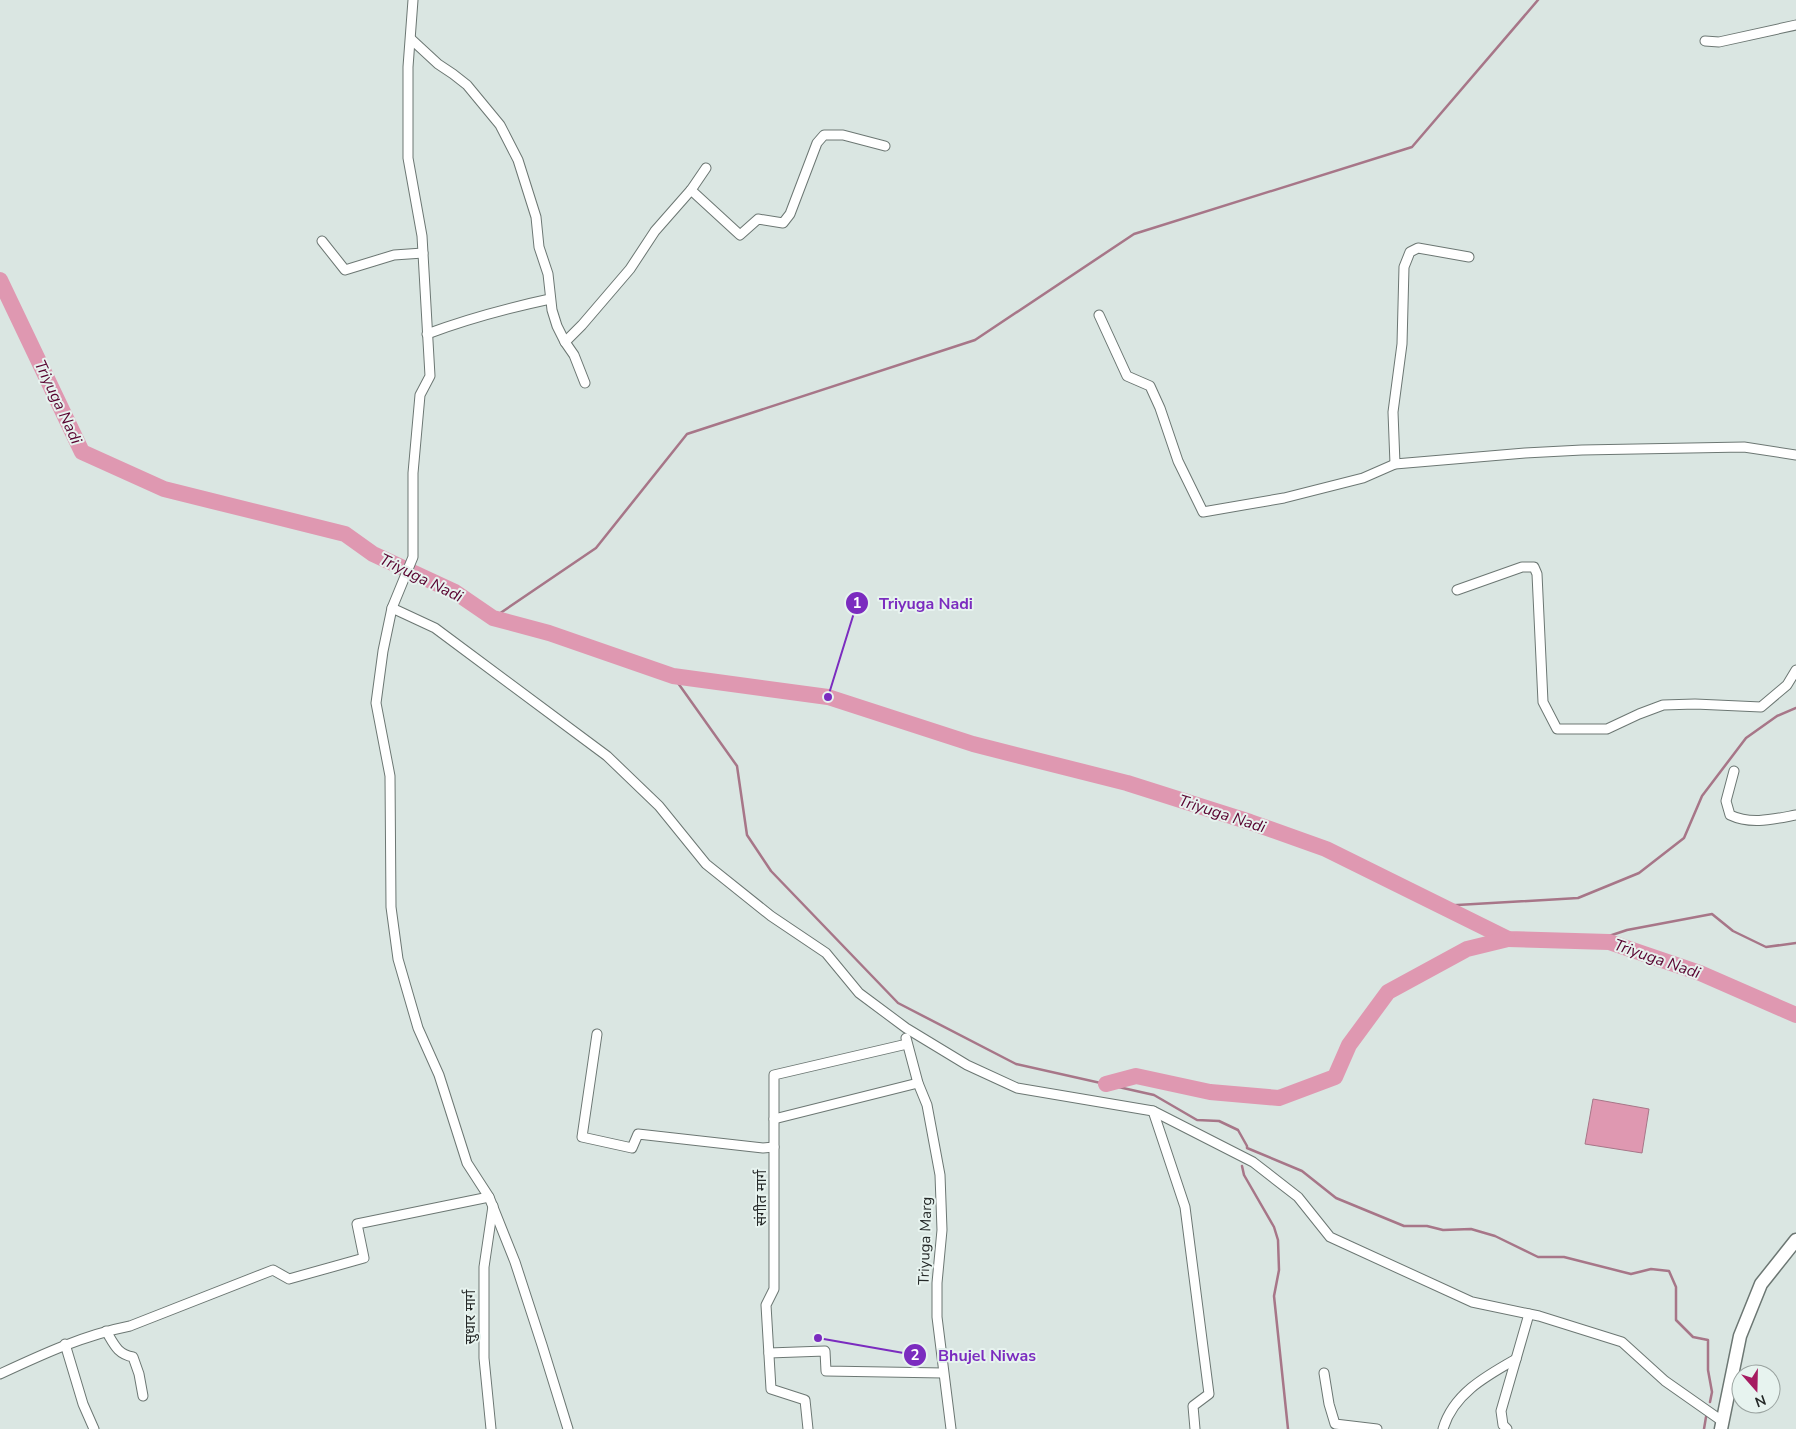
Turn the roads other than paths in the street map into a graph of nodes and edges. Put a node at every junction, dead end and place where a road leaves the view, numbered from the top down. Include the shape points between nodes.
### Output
1 (413, 0) edge
2 (1796, 24) edge
3 (410, 39) junction
4 (1705, 41) dead end
5 (885, 146) dead end
6 (706, 168) dead end
7 (691, 190) junction
8 (322, 241) dead end
9 (423, 253) junction
10 (1469, 258) dead end
11 (550, 298) junction
12 (1099, 316) dead end
13 (427, 334) junction
14 (565, 342) junction
15 (585, 384) dead end
16 (1796, 455) edge
17 (1395, 464) junction
18 (1457, 590) dead end
19 (392, 608) junction
20 (1796, 670) edge
21 (1734, 771) dead end
22 (1796, 815) edge
23 (906, 1028) junction
24 (597, 1034) dead end
25 (907, 1044) junction
26 (918, 1083) junction
27 (1153, 1111) junction
28 (774, 1119) junction
29 (774, 1147) junction
30 (491, 1202) junction
31 (1796, 1240) edge
32 (1529, 1314) junction
33 (106, 1331) junction
34 (65, 1344) junction
35 (769, 1353) junction
36 (1516, 1359) junction
37 (943, 1373) junction
38 (1324, 1373) dead end
39 (0, 1374) edge
40 (143, 1396) dead end
41 (1722, 1425) edge
42 (94, 1429) edge
43 (491, 1429) edge
44 (568, 1429) edge
45 (808, 1429) edge
46 (951, 1429) edge
47 (1195, 1429) edge
48 (1377, 1429) edge
49 (1443, 1429) edge
50 (1506, 1429) edge

1 - 3 street
2 - 4 street via 1719,42
3 - 9 street via 408,158
3 - 11 street via 467,86 500,125 518,160 536,216
5 - 7 street via 843,135 824,134 817,142 790,214 783,223 758,219 740,235
6 - 7 street
7 - 14 street via 655,231 630,269
8 - 9 street via 345,270 394,254
9 - 13 street
10 - 17 street via 1418,248 1410,252 1404,267 1402,344 1393,412
11 - 13 street via 468,319
11 - 14 street
12 - 17 street via 1127,376 1150,386 1178,461 1203,512 1284,498 1363,478
13 - 19 street via 430,376 420,396 412,473 413,557
14 - 15 street via 574,355
16 - 17 street via 1744,447 1601,450
18 - 20 street via 1522,567 1534,567 1544,702 1557,730 1607,729 1663,705 1761,707 1787,686
19 - 23 street via 435,628 607,756 659,806 706,864 771,916 826,954 859,993
19 - 30 street via 376,702 390,776 391,907 398,959 418,1028 439,1075 468,1162
21 - 22 street via 1726,801 1730,815 1762,821
23 - 25 street, Triyuga Marg
23 - 27 street via 967,1064 1017,1088
24 - 29 street via 582,1136 632,1148 638,1134
25 - 26 street, Triyuga Marg
25 - 28 street, संगीत मार्ग via 774,1075
26 - 28 street
26 - 37 street, Triyuga Marg via 927,1105 940,1174 942,1230 937,1317
27 - 32 street via 1252,1162 1298,1197 1330,1237 1472,1302
27 - 47 street via 1185,1207 1209,1394 1193,1406
28 - 29 street, संगीत मार्ग
29 - 35 street, संगीत मार्ग via 774,1289 766,1305
30 - 33 street via 357,1224 364,1258 288,1278 273,1270 130,1326
30 - 43 street, सुधार मार्ग via 484,1267 484,1358
30 - 44 street via 521,1280
31 - 41 main road via 1761,1284 1740,1336
32 - 36 street
32 - 41 street via 1622,1342 1665,1381
33 - 34 street
33 - 40 street via 114,1345 124,1355 132,1357
34 - 39 street
34 - 42 street
35 - 37 street via 825,1352 826,1371
35 - 45 street, संगीत मार्ग via 771,1389 805,1400
36 - 49 street via 1487,1375 1466,1392 1446,1416
36 - 50 street via 1500,1411
37 - 46 street, Triyuga Marg
38 - 48 street via 1335,1424

